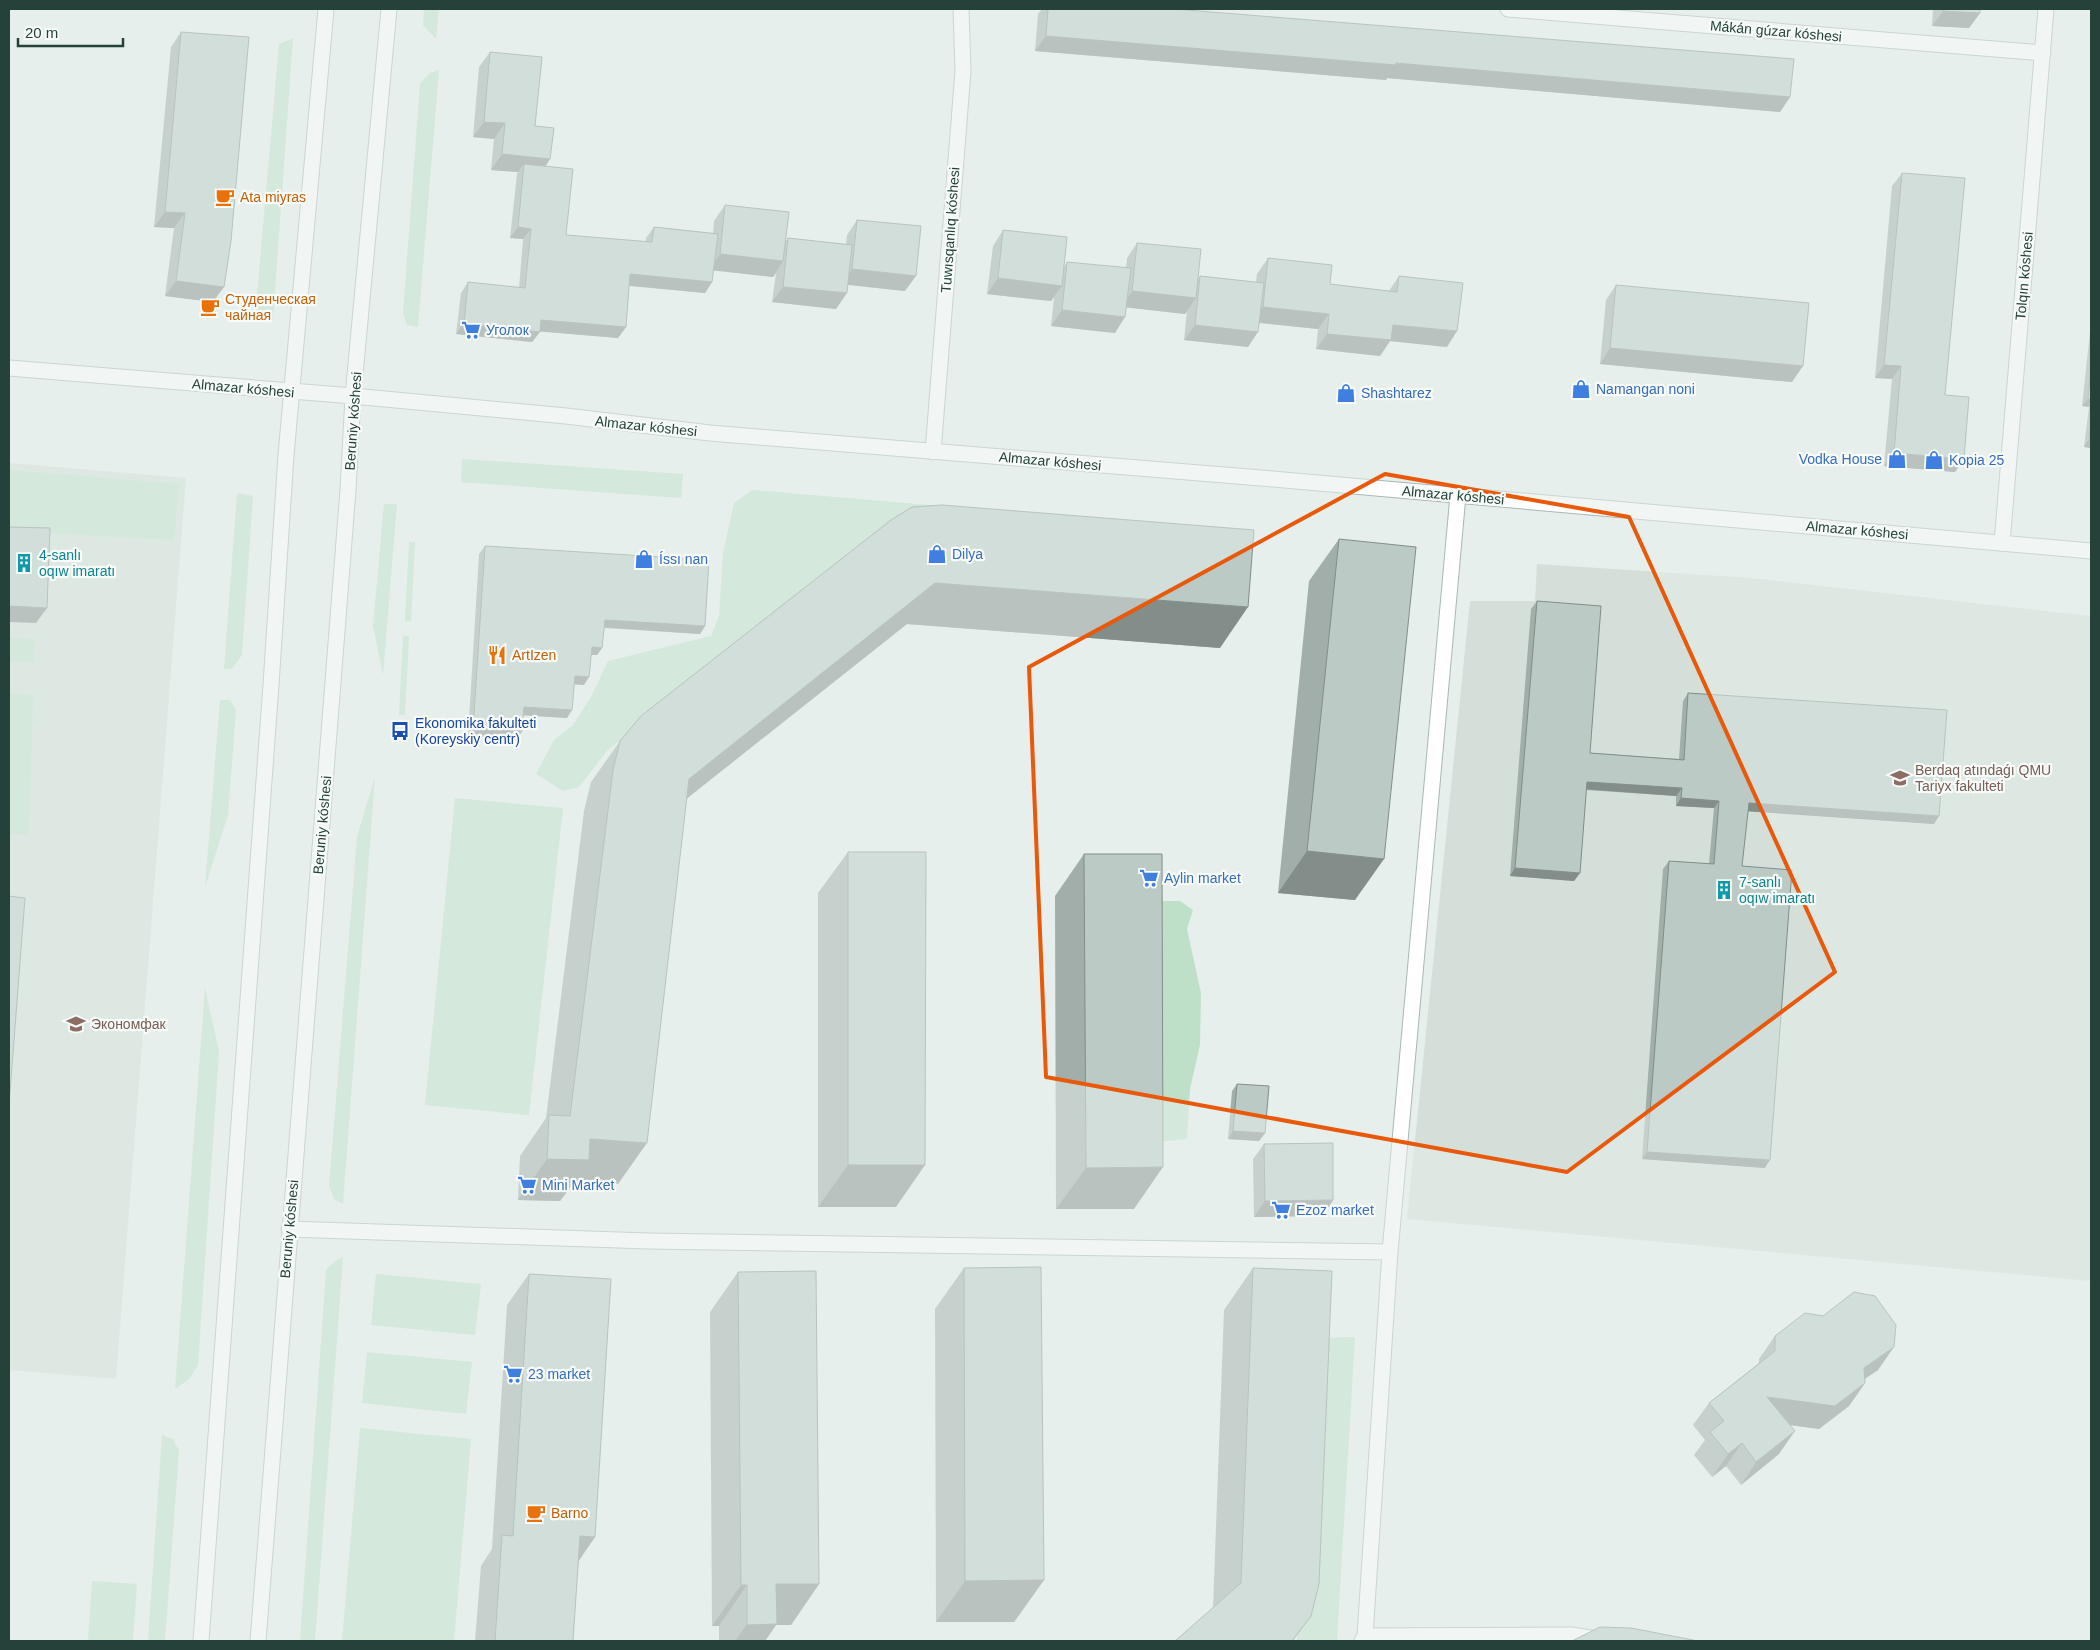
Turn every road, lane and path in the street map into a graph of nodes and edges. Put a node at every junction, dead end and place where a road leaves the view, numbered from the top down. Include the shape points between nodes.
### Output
1 (326, 9) edge
2 (390, 9) edge
3 (961, 9) edge
4 (1508, 9) edge
5 (2046, 9) edge
6 (2044, 53) junction
7 (9, 368) edge
8 (292, 392) junction
9 (353, 396) junction
10 (933, 452) junction
11 (1458, 495) junction
12 (2002, 543) junction
13 (2091, 551) edge
14 (289, 1229) junction
15 (1390, 1252) junction
16 (1363, 1639) edge
17 (201, 1641) edge
18 (258, 1641) edge
19 (1610, 1641) edge

1 - 8 street
2 - 9 street, Beruniy kóshesi
3 - 10 street, Tuwısqanlıq kóshesi via 963,72
4 - 6 street, Mákán gúzar kóshesi
5 - 6 street, Tolqın kóshesi
6 - 12 street, Tolqın kóshesi
7 - 8 street, Almazar kóshesi
8 - 9 street, Almazar kóshesi
8 - 17 street
9 - 10 street, Almazar kóshesi via 710,433
9 - 14 street, Beruniy kóshesi
10 - 11 street, Almazar kóshesi
11 - 12 street, Almazar kóshesi
11 - 15 street
12 - 13 street, Almazar kóshesi
14 - 15 street via 648,1241
14 - 18 street, Beruniy kóshesi
15 - 16 street
16 - 19 street via 1571,1635

